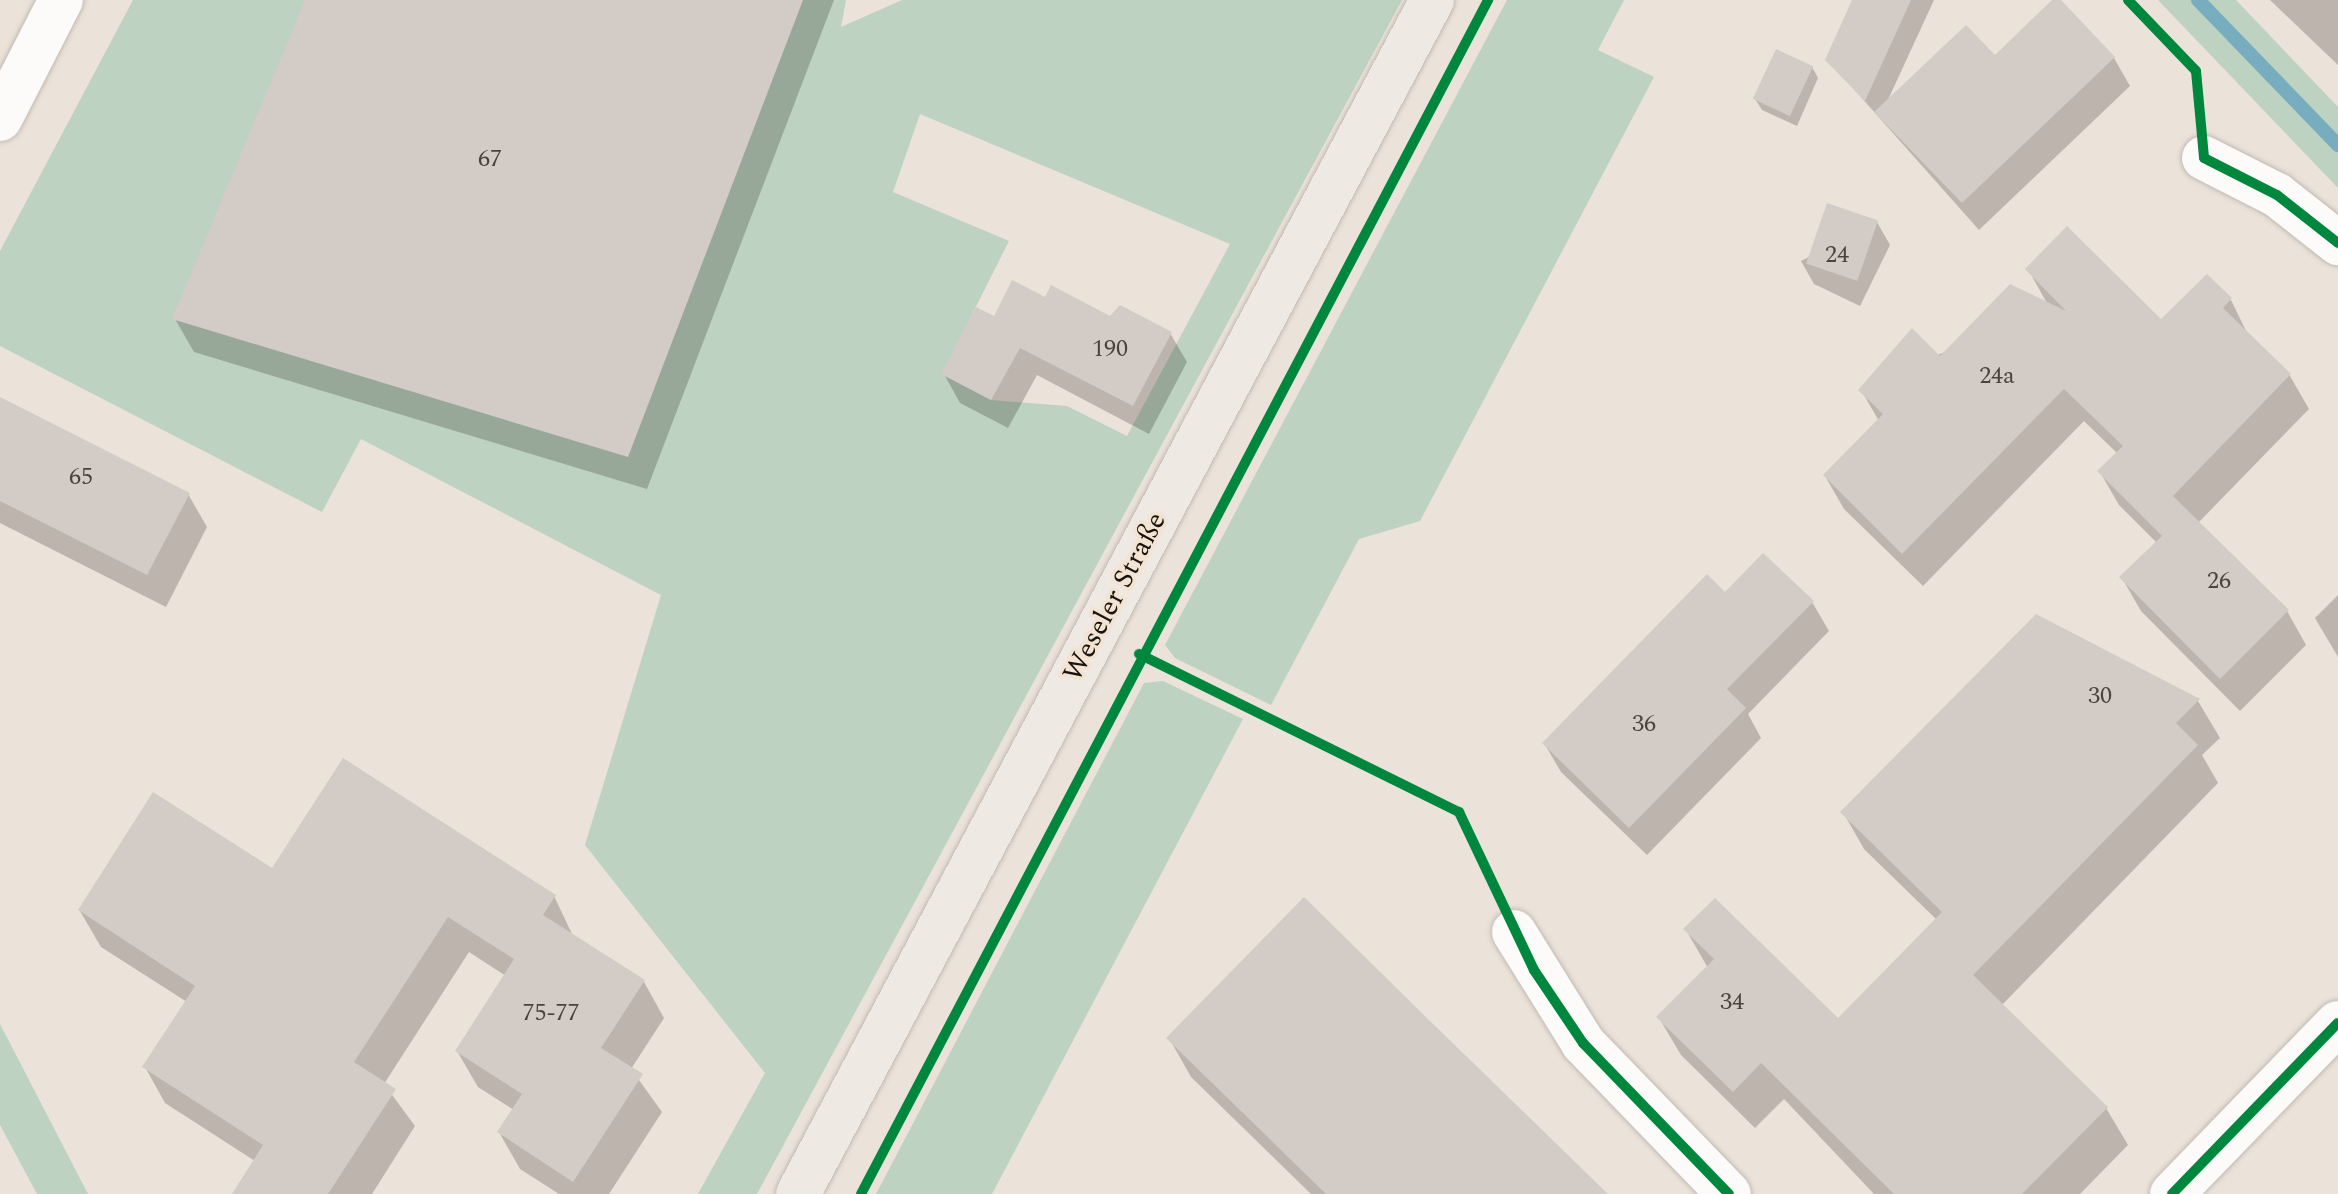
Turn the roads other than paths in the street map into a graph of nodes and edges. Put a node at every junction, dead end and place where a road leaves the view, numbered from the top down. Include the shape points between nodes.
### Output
1 (61, 0) edge
2 (1432, 0) edge
3 (0, 119) edge
4 (2204, 158) dead end
5 (2338, 243) edge
6 (1514, 932) dead end
7 (2338, 1023) edge
8 (798, 1194) edge
9 (1729, 1194) edge
10 (2172, 1194) edge

1 - 3 street
2 - 8 main road, Weseler Straße
4 - 5 street via 2277,195
6 - 9 street via 1583,1043
7 - 10 street

